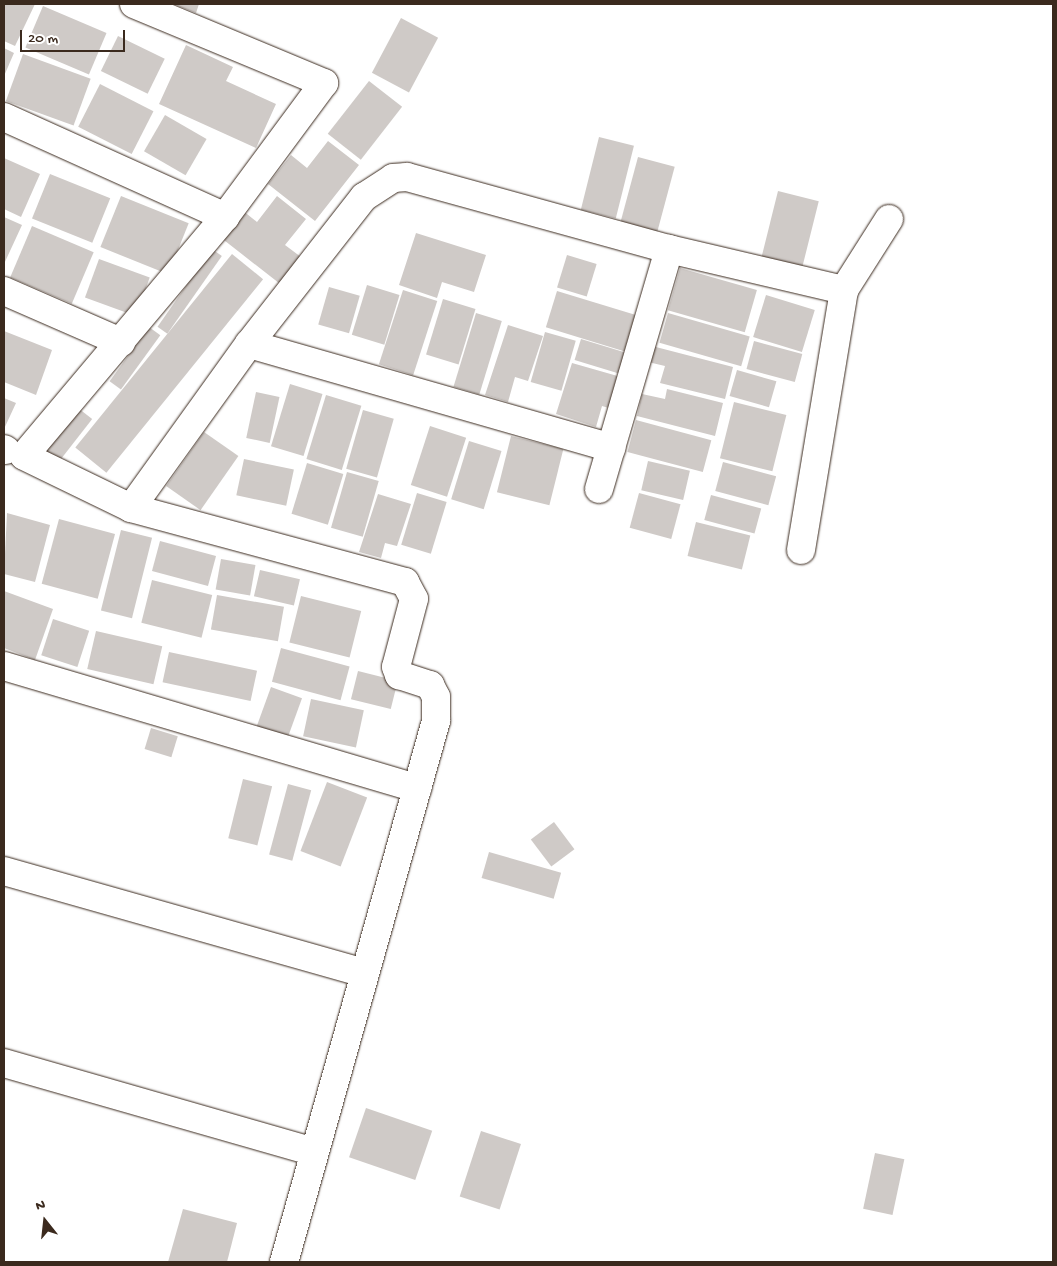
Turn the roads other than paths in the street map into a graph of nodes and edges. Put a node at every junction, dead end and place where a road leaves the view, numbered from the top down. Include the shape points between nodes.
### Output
1 (134, 4) edge
2 (4, 117) edge
3 (225, 217) junction
4 (889, 219) dead end
5 (670, 249) junction
6 (844, 290) junction
7 (4, 291) edge
8 (121, 342) junction
9 (249, 344) junction
10 (611, 448) junction
11 (599, 490) dead end
12 (131, 508) junction
13 (801, 550) dead end
14 (4, 666) edge
15 (417, 788) junction
16 (4, 871) edge
17 (365, 974) junction
18 (4, 1063) edge
19 (315, 1152) junction
20 (284, 1262) edge

1 - 3 street via 324,83
2 - 3 street
3 - 8 street
4 - 6 street
5 - 6 street
5 - 9 street via 407,177 393,178 364,197
5 - 10 street
6 - 13 street
7 - 8 street
8 - 12 street via 24,456
9 - 10 street
9 - 12 street
10 - 11 street
12 - 15 street via 405,582 414,599 396,667 399,675 430,685 436,697 436,721
14 - 15 street
15 - 17 street
16 - 17 street
17 - 19 street
18 - 19 street
19 - 20 street

